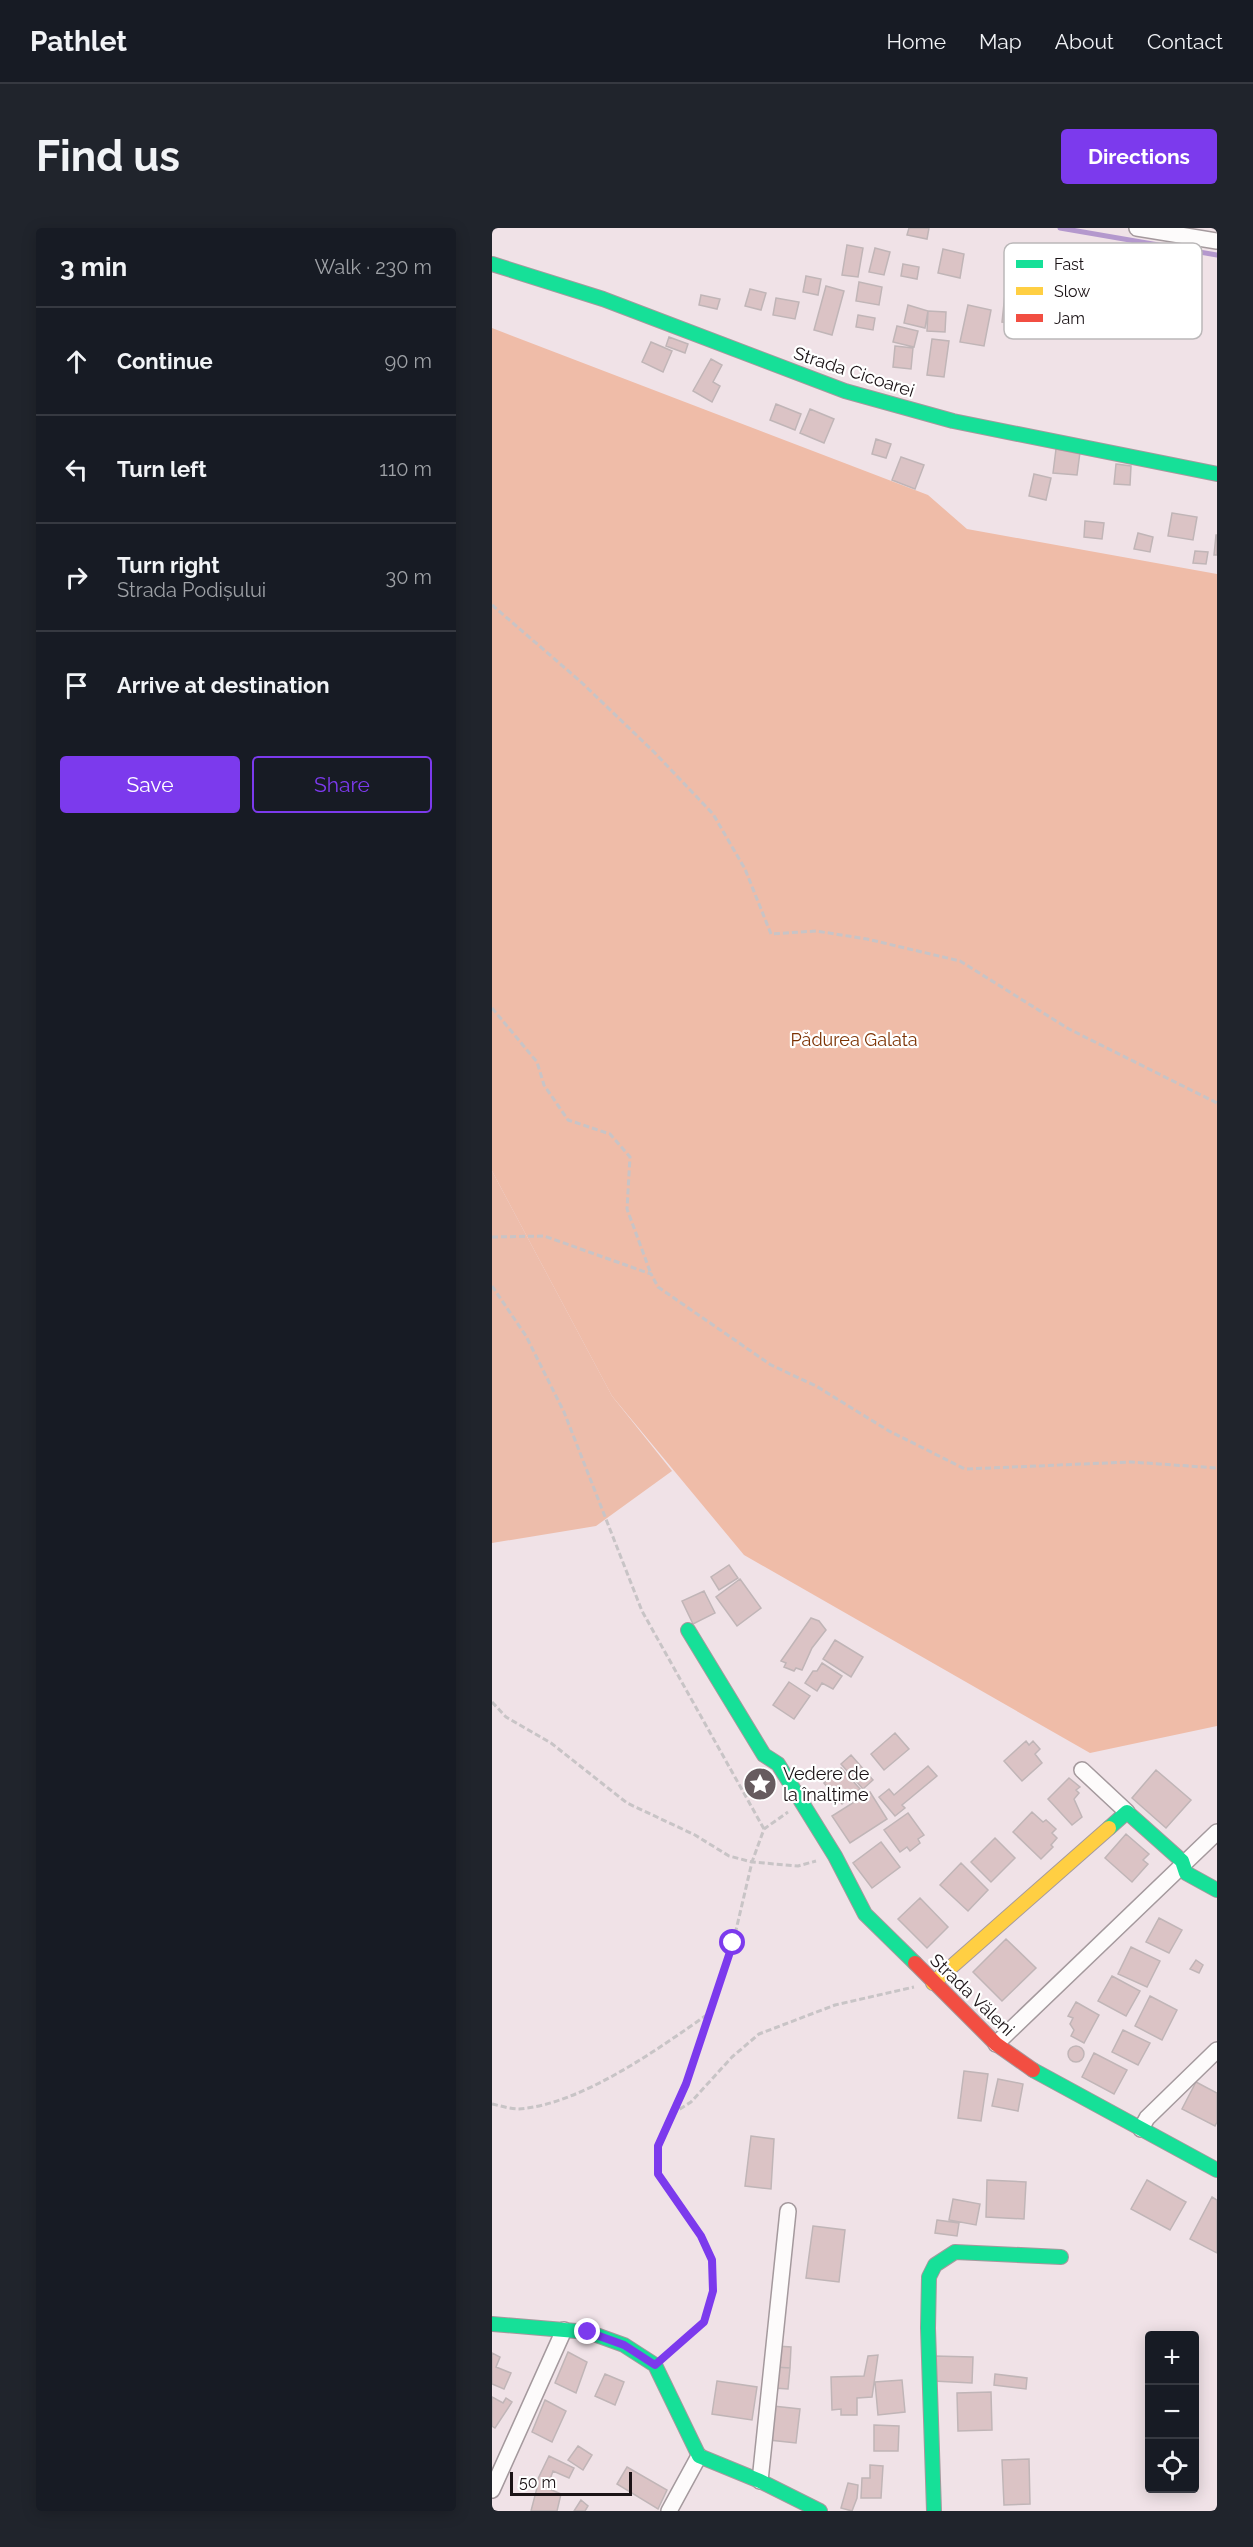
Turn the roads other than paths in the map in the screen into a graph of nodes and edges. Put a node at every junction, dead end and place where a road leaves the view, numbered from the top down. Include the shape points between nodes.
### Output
1 (1137, 228) edge
2 (1217, 241) edge
3 (492, 264) edge
4 (1217, 474) edge
5 (688, 1630) dead end
6 (1082, 1770) dead end
7 (1128, 1812) junction
8 (1217, 1832) edge
9 (1183, 1865) junction
10 (1217, 1890) edge
11 (933, 1983) junction
12 (996, 2044) junction
13 (1217, 2050) edge
14 (1141, 2129) junction
15 (1217, 2170) edge
16 (788, 2211) dead end
17 (1061, 2257) dead end
18 (492, 2324) edge
19 (564, 2330) junction
20 (699, 2457) junction
21 (760, 2481) junction
22 (492, 2490) edge
23 (669, 2511) edge
24 (820, 2511) edge
25 (934, 2511) edge

1 - 2 street
3 - 4 street, Strada Cicoarei via 603,299 845,391 952,421
5 - 11 street, Strada Văleni via 764,1755 778,1764 835,1856 865,1914
6 - 7 street
7 - 9 street
7 - 11 street
8 - 9 street
9 - 10 street via 1186,1873
9 - 12 street
11 - 12 street, Strada Văleni
12 - 14 street, Strada Văleni via 1023,2065
13 - 14 street via 1147,2118
14 - 15 street, Strada Văleni
16 - 21 street
17 - 25 street via 955,2252 935,2265 929,2277 927,2328
18 - 19 street
19 - 20 street via 588,2332 624,2345 655,2365
19 - 22 street
20 - 21 street
20 - 23 street
21 - 24 street

